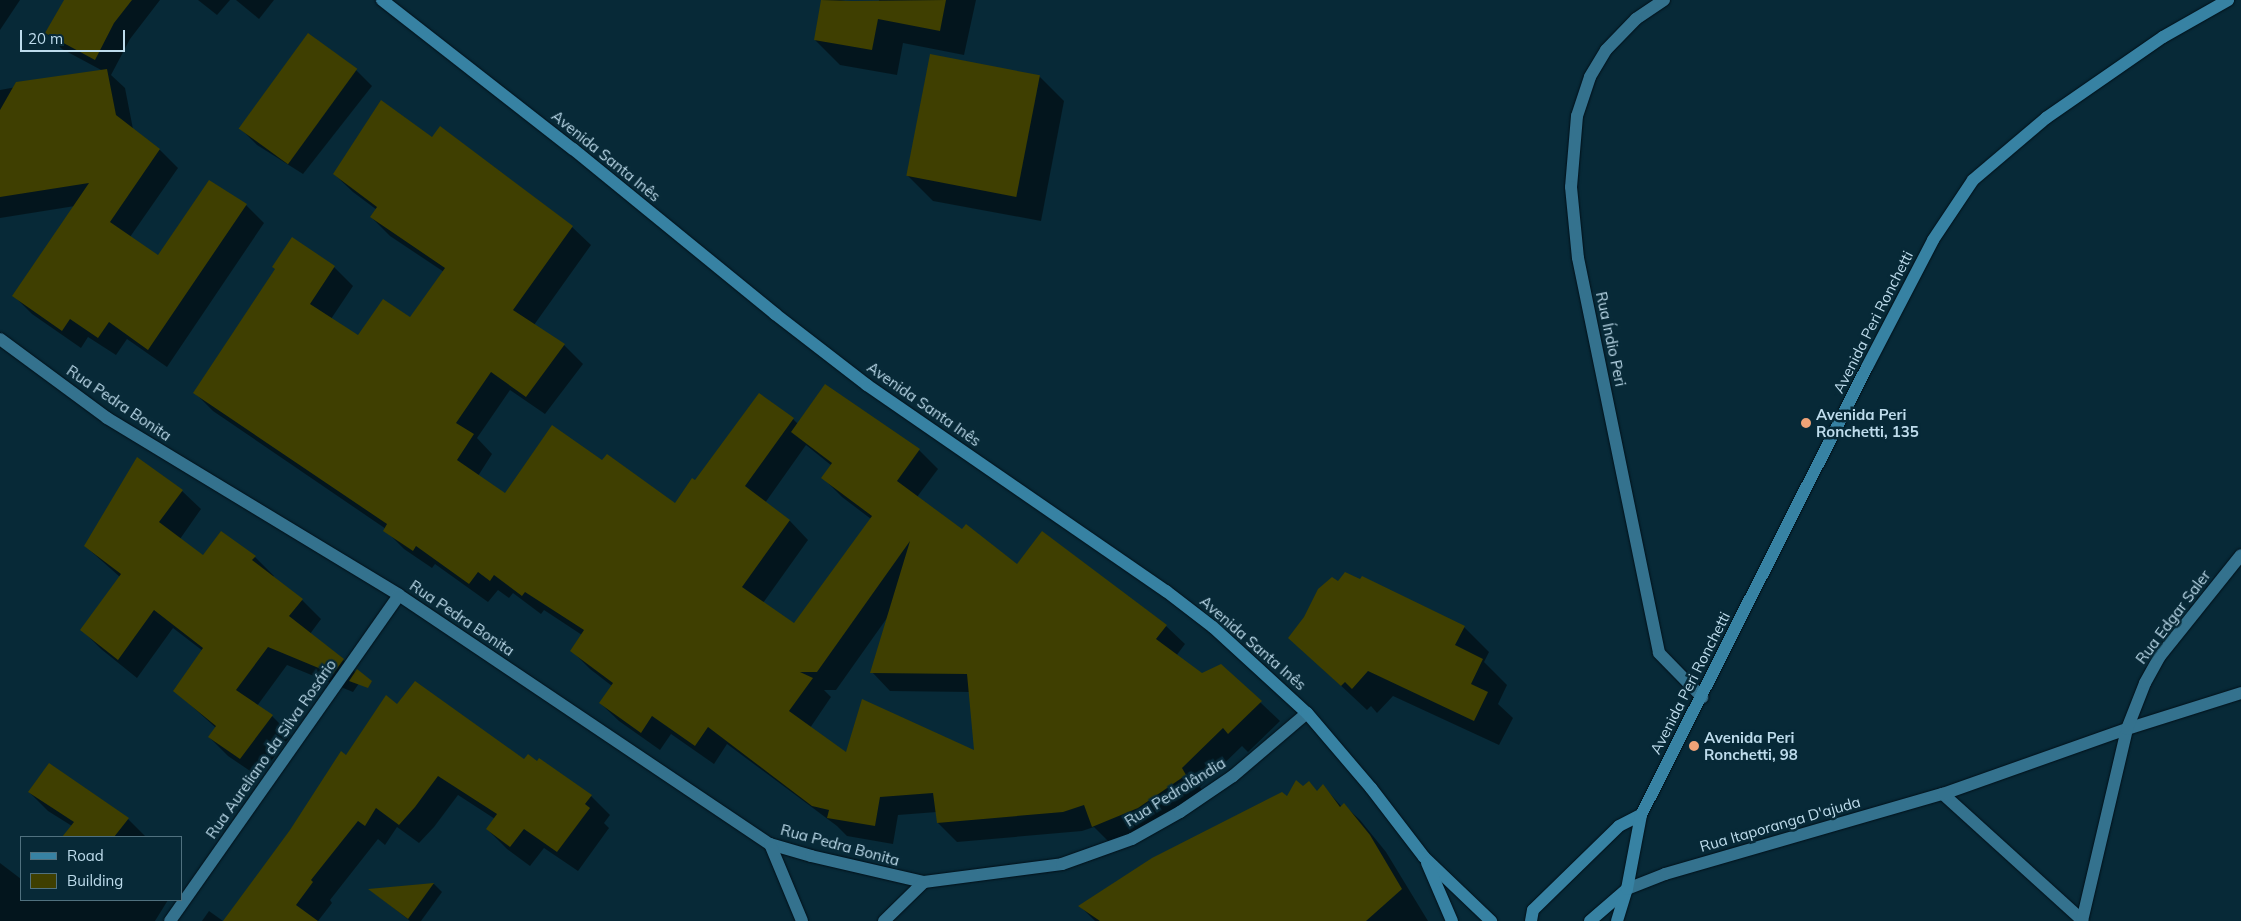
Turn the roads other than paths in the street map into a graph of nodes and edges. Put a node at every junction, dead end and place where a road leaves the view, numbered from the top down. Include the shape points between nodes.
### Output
1 (382, 0) edge
2 (1664, 0) edge
3 (2228, 0) edge
4 (0, 339) edge
5 (2241, 555) edge
6 (399, 595) junction
7 (2241, 693) edge
8 (1702, 697) junction
9 (1307, 713) junction
10 (2127, 729) junction
11 (1943, 794) junction
12 (1641, 815) junction
13 (770, 844) junction
14 (1424, 856) junction
15 (924, 882) junction
16 (1627, 890) junction
17 (2082, 920) edge
18 (170, 921) edge
19 (802, 921) edge
20 (884, 921) edge
21 (1452, 921) edge
22 (1491, 921) edge
23 (1531, 921) edge
24 (1590, 921) edge
25 (1617, 921) edge

1 - 9 main road, Avenida Santa Inês via 868,385 1205,621
2 - 8 street, Rua Índio Peri via 1636,19 1606,50 1590,77 1577,116 1571,187 1578,258 1659,653
3 - 8 main road, Avenida Peri Ronchetti via 2163,37 2046,118 1973,180 1933,240
4 - 6 street, Rua Pedra Bonita via 107,418
5 - 10 street, Rua Edgar Saler via 2160,656 2145,682
6 - 13 street, Rua Pedra Bonita
6 - 18 street, Rua Aureliano da Silva Rosário
7 - 10 street, Rua Itaporanga D'ajuda
8 - 12 main road, Avenida Peri Ronchetti
9 - 14 main road, Avenida Santa Inês
9 - 15 street, Rua Pedrolândia via 1233,776 1132,839 1062,864
10 - 11 street, Rua Itaporanga D'ajuda
10 - 17 street, Rua Edgar Saler
11 - 16 street, Rua Itaporanga D'ajuda via 1665,874
11 - 17 street
12 - 16 main road, Avenida Peri Ronchetti
12 - 23 main road via 1619,826 1533,910
13 - 15 street, Rua Pedra Bonita via 885,875
13 - 19 street
14 - 21 main road, Avenida Santa Inês
14 - 22 main road, Avenida Santa Inês
15 - 20 street
16 - 24 main road
16 - 25 main road, Avenida Peri Ronchetti

